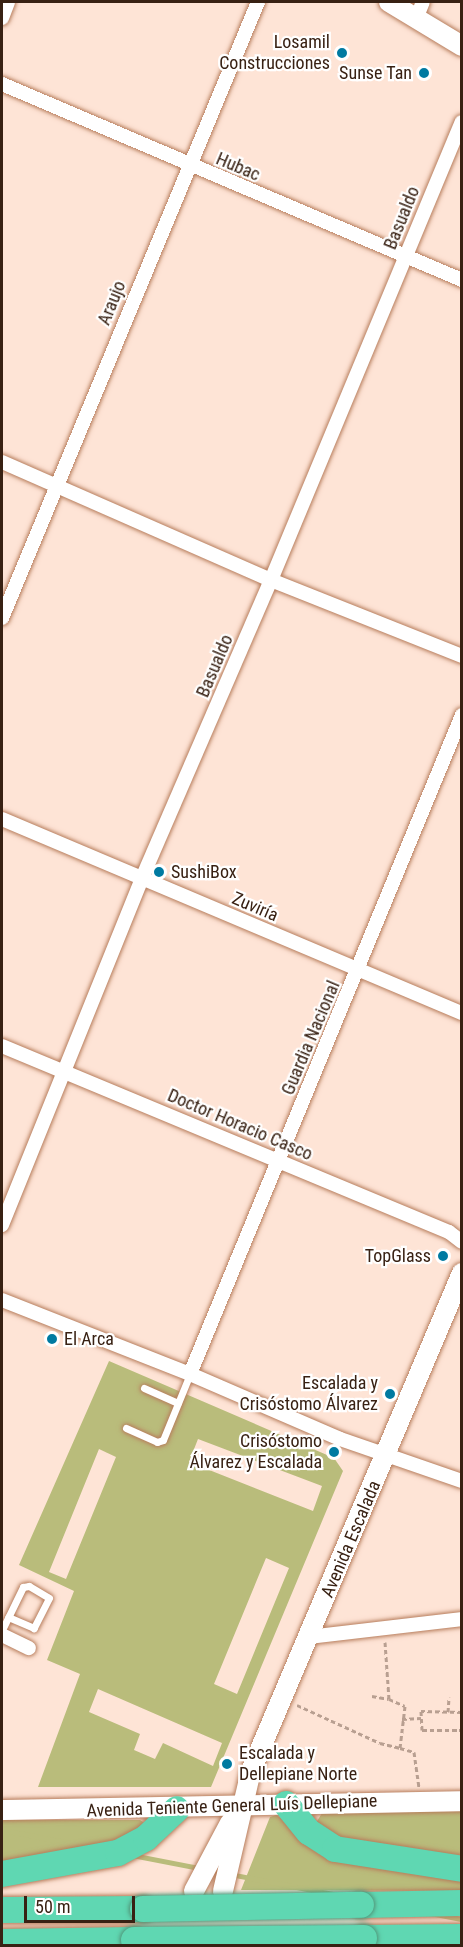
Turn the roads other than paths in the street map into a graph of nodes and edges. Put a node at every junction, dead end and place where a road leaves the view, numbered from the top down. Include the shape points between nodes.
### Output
1 (8, 2) edge
2 (258, 2) edge
3 (389, 2) edge
4 (420, 10) edge
5 (2, 18) edge
6 (462, 46) edge
7 (2, 84) edge
8 (462, 122) edge
9 (188, 166) junction
10 (405, 258) junction
11 (462, 280) edge
12 (2, 462) edge
13 (56, 486) junction
14 (271, 580) junction
15 (2, 618) edge
16 (462, 656) edge
17 (462, 715) edge
18 (2, 819) edge
19 (142, 878) junction
20 (358, 971) junction
21 (462, 1013) edge
22 (2, 1046) edge
23 (62, 1071) junction
24 (279, 1161) junction
25 (2, 1225) edge
26 (462, 1242) edge
27 (462, 1273) edge
28 (2, 1300) edge
29 (190, 1374) junction
30 (144, 1388) dead end
31 (178, 1403) junction
32 (126, 1428) dead end
33 (387, 1456) junction
34 (462, 1481) edge
35 (8, 1617) junction
36 (462, 1619) edge
37 (2, 1630) edge
38 (2, 1635) edge
39 (309, 1637) junction
40 (29, 1648) dead end
41 (462, 1801) edge
42 (286, 1804) junction
43 (240, 1805) junction
44 (177, 1809) junction
45 (2, 1810) edge
46 (462, 1869) edge
47 (2, 1874) edge
48 (194, 1891) dead end
49 (223, 1891) dead end
50 (462, 1903) edge
51 (2, 1910) edge
52 (462, 1937) edge
53 (2, 1942) edge

1 - 5 street
2 - 9 street, Araujo
3 - 4 main road
4 - 6 main road
7 - 9 street, Hubac
8 - 10 street, Basualdo
9 - 10 street, Hubac
9 - 13 street, Araujo
10 - 11 street, Hubac
10 - 14 street, Basualdo
12 - 13 street
13 - 14 street
13 - 15 street, Araujo
14 - 16 street
14 - 19 street, Basualdo
17 - 20 street, Guardia Nacional
18 - 19 street, Zuviría
19 - 20 street, Zuviría
19 - 23 street, Basualdo
20 - 21 street, Zuviría
20 - 24 street, Guardia Nacional
22 - 23 street, Doctor Horacio Casco
23 - 24 street, Doctor Horacio Casco
23 - 25 street, Basualdo
24 - 26 street, Doctor Horacio Casco via 449,1232
24 - 29 street, Guardia Nacional
27 - 33 main road, Avenida Escalada
28 - 29 street
29 - 31 lane
29 - 33 street
30 - 31 lane
31 - 32 lane via 160,1441
33 - 34 street
33 - 39 main road, Avenida Escalada
35 - 35 lane via 25,1586 49,1598 34,1628
35 - 37 lane
36 - 39 street
38 - 40 street
39 - 43 main road, Avenida Escalada
41 - 42 main road, Avenida Teniente General Luís Dellepiane
42 - 43 main road, Avenida Teniente General Luís Dellepiane
42 - 46 highway via 309,1832 335,1849
43 - 44 main road, Avenida Teniente General Luís Dellepiane
43 - 48 main road, Avenida Escalada
43 - 49 main road, Avenida Escalada
44 - 45 main road, Avenida Teniente General Luís Dellepiane
44 - 47 highway via 147,1838 118,1853
50 - 51 highway, bridge
52 - 53 highway, bridge

